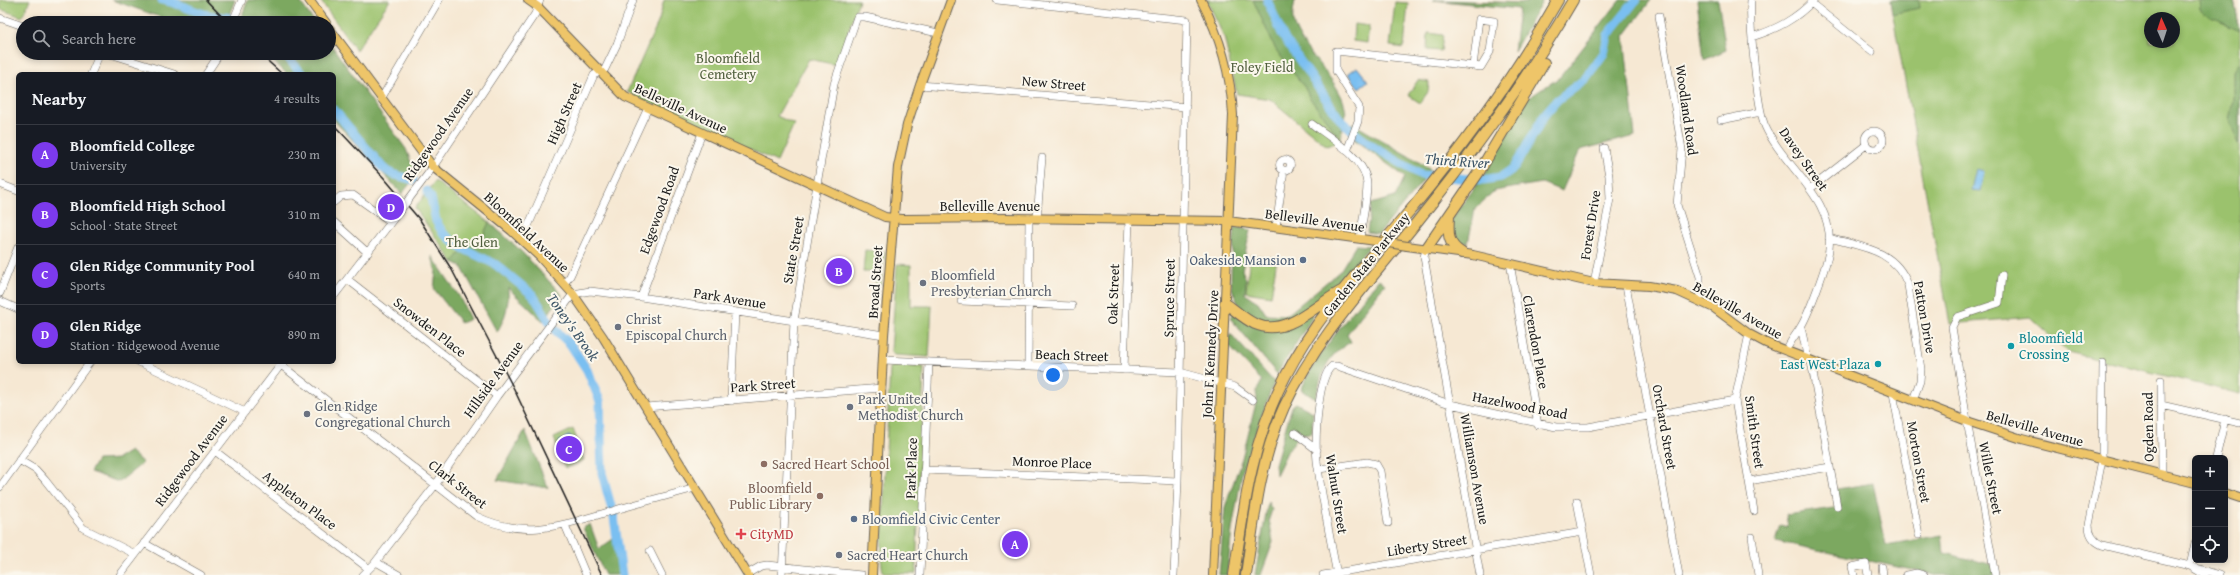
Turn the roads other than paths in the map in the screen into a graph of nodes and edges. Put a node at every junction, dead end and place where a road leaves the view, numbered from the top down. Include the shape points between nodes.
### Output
1 (309, 0) edge
2 (439, 0) edge
3 (528, 0) edge
4 (633, 0) edge
5 (951, 0) edge
6 (996, 0) edge
7 (1196, 0) edge
8 (1201, 0) edge
9 (1558, 0) edge
10 (1574, 0) edge
11 (1578, 0) edge
12 (1751, 0) edge
13 (1813, 2) edge
14 (240, 4) edge
15 (539, 4) edge
16 (235, 16) edge
17 (321, 16) edge
18 (1659, 16) dead end
19 (1, 20) edge
20 (16, 24) edge
21 (938, 33) junction
22 (1752, 37) junction
23 (336, 38) edge
24 (1872, 52) dead end
25 (97, 60) edge
26 (129, 60) edge
27 (215, 60) edge
28 (1473, 66) junction
29 (92, 72) edge
30 (168, 72) edge
31 (207, 72) edge
32 (600, 72) junction
33 (920, 85) junction
34 (381, 99) junction
35 (1186, 107) junction
36 (648, 108) junction
37 (1762, 112) junction
38 (1721, 120) dead end
39 (1312, 124) dead end
40 (702, 133) junction
41 (1232, 134) junction
42 (1866, 145) dead end
43 (1604, 148) dead end
44 (1347, 151) junction
45 (1042, 158) dead end
46 (433, 167) junction
47 (1284, 170) dead end
48 (0, 184) edge
49 (817, 186) junction
50 (1811, 188) junction
51 (16, 190) edge
52 (336, 200) edge
53 (1450, 215) junction
54 (1029, 218) junction
55 (1037, 218) junction
56 (892, 219) junction
57 (1129, 219) junction
58 (1183, 220) junction
59 (1228, 221) junction
60 (391, 222) junction
61 (336, 224) edge
62 (1276, 227) junction
63 (1829, 238) junction
64 (1360, 239) junction
65 (522, 240) junction
66 (1426, 249) junction
67 (16, 252) edge
68 (368, 253) junction
69 (1462, 253) junction
70 (1510, 263) junction
71 (2002, 275) dead end
72 (347, 279) junction
73 (1594, 282) junction
74 (564, 284) junction
75 (1626, 284) junction
76 (1345, 290) junction
77 (0, 293) edge
78 (336, 293) edge
79 (572, 294) junction
80 (641, 297) junction
81 (1700, 300) junction
82 (961, 301) dead end
83 (0, 302) edge
84 (1028, 302) junction
85 (1225, 303) junction
86 (1072, 306) dead end
87 (16, 309) edge
88 (735, 312) junction
89 (794, 321) junction
90 (1801, 327) junction
91 (1749, 334) junction
92 (884, 335) junction
93 (1786, 352) junction
94 (883, 360) junction
95 (1809, 361) junction
96 (929, 362) junction
97 (2103, 363) dead end
98 (89, 364) edge
99 (143, 364) edge
100 (281, 364) edge
101 (283, 364) edge
102 (1028, 366) junction
103 (1329, 369) joint
104 (1124, 370) junction
105 (1180, 372) junction
106 (2161, 380) dead end
107 (1222, 383) junction
108 (882, 388) junction
109 (1893, 393) junction
110 (497, 396) junction
111 (791, 396) junction
112 (732, 400) junction
113 (1253, 400) dead end
114 (1735, 400) junction
115 (1913, 400) junction
116 (1450, 404) junction
117 (2161, 405) junction
118 (646, 407) junction
119 (245, 412) junction
120 (1650, 416) junction
121 (2225, 419) junction
122 (1966, 421) junction
123 (2240, 423) edge
124 (1538, 425) junction
125 (1295, 433) dead end
126 (1317, 450) junction
127 (215, 451) junction
128 (2217, 455) edge
129 (19, 460) junction
130 (2102, 460) junction
131 (1830, 466) junction
132 (924, 470) junction
133 (1319, 470) junction
134 (2162, 474) junction
135 (1178, 481) junction
136 (1749, 482) junction
137 (2192, 482) edge
138 (436, 484) junction
139 (0, 487) edge
140 (695, 488) junction
141 (2228, 494) edge
142 (2240, 498) edge
143 (1577, 501) dead end
144 (1837, 506) dead end
145 (1754, 511) dead end
146 (1388, 523) dead end
147 (565, 525) junction
148 (1583, 532) junction
149 (1919, 535) dead end
150 (1752, 537) dead end
151 (144, 543) junction
152 (1476, 550) junction
153 (650, 552) dead end
154 (136, 554) junction
155 (2192, 557) edge
156 (376, 562) junction
157 (781, 566) junction
158 (2190, 566) junction
159 (1882, 567) dead end
160 (369, 569) junction
161 (747, 574) edge
162 (1336, 574) edge
163 (120, 575) edge
164 (201, 575) edge
165 (363, 575) edge
166 (399, 575) edge
167 (586, 575) edge
168 (662, 575) edge
169 (782, 575) edge
170 (861, 575) edge
171 (872, 575) edge
172 (920, 575) edge
173 (1174, 575) edge
174 (1213, 575) edge
175 (1234, 575) edge
176 (1246, 575) edge
177 (1323, 575) edge
178 (1480, 575) edge
179 (1591, 575) edge
180 (1679, 575) edge
181 (1758, 575) edge
182 (1854, 575) edge
183 (1868, 575) edge
184 (1883, 575) edge
185 (1906, 575) edge
186 (1924, 575) edge
187 (1995, 575) edge
188 (2205, 575) edge
189 (2220, 575) edge

1 - 17 main road
2 - 34 street
3 - 15 main road, Belleville Avenue
4 - 32 street, High Street via 617,44 605,69
5 - 21 main road, Broad Street
6 - 35 street, Spruce Street via 1187,20
7 - 41 main road, John F. Kennedy Drive via 1222,64
8 - 41 main road, John F. Kennedy Drive via 1216,33 1229,74
9 - 76 highway, Garden State Parkway via 1504,89 1443,170
10 - 176 highway, Garden State Parkway via 1533,67 1487,133 1329,331 1310,359 1274,435 1259,489
11 - 53 highway via 1479,172
12 - 22 street, Davey Street
13 - 22 street via 1789,22 1775,30
13 - 24 street
14 - 16 street
15 - 32 main road, Belleville Avenue
15 - 46 street, Ridgewood Avenue
18 - 81 street, Woodland Road via 1682,149 1677,205 1700,277
19 - 20 street
21 - 33 main road, Broad Street
21 - 49 street, State Street via 865,17 857,17 854,20 834,84
22 - 37 street, Davey Street
23 - 34 main road, Bloomfield Avenue
25 - 29 street
26 - 30 street
27 - 31 street
28 - 28 street via 1479,19 1494,21 1490,52 1481,67
28 - 44 street via 1336,51 1336,71 1359,107 1358,121
32 - 36 main road, Belleville Avenue via 626,98
32 - 65 street, High Street via 594,75
33 - 35 street, New Street
33 - 56 main road, Broad Street via 907,125 898,167
34 - 46 main road, Bloomfield Avenue
35 - 58 street, Spruce Street
36 - 40 main road, Belleville Avenue
36 - 74 street
37 - 38 street
37 - 50 street, Davey Street via 1773,141
39 - 44 street
40 - 49 main road, Belleville Avenue
40 - 80 street, Edgewood Road
41 - 59 main road, John F. Kennedy Drive
42 - 50 street
43 - 73 street, Forest Drive via 1610,199
44 - 64 street via 1363,170 1367,183
45 - 55 street
46 - 60 street, Ridgewood Avenue, bridge
46 - 65 main road, Bloomfield Avenue
47 - 62 street
48 - 51 street
49 - 56 main road, Belleville Avenue
49 - 89 street, State Street
50 - 63 street, Davey Street via 1825,216
52 - 60 street via 341,196 354,195
53 - 66 highway
53 - 69 highway via 1449,239
54 - 55 main road, Belleville Avenue
54 - 56 main road, Belleville Avenue
54 - 84 street
55 - 57 main road, Belleville Avenue
56 - 92 main road, Broad Street
57 - 58 main road, Belleville Avenue
57 - 104 street, Oak Street
58 - 59 main road, Belleville Avenue
58 - 105 street, Spruce Street
59 - 62 main road, Belleville Avenue
59 - 85 main road, John F. Kennedy Drive
60 - 68 street, Ridgewood Avenue
61 - 68 street
62 - 64 main road, Belleville Avenue
63 - 90 street, Davey Street via 1830,249 1826,262
63 - 115 street, Patton Drive via 1878,252 1893,261 1904,274 1908,284 1921,369 1920,381
64 - 66 main road, Belleville Avenue, bridge
65 - 74 main road, Bloomfield Avenue
66 - 69 main road, Belleville Avenue
66 - 116 street, Williamson Avenue via 1424,257
67 - 77 street
68 - 72 street, Ridgewood Avenue
69 - 70 main road, Belleville Avenue
70 - 73 main road, Belleville Avenue
70 - 124 street, Clarendon Place
71 - 122 street, Willet Street via 1999,303 1957,317 1952,327
72 - 78 street, Ridgewood Avenue
72 - 110 street, Snowden Place
73 - 75 main road, Belleville Avenue
74 - 79 main road, Bloomfield Avenue
75 - 81 main road, Belleville Avenue via 1664,288
75 - 120 street, Orchard Street
76 - 85 highway via 1298,319 1275,327 1256,324
76 - 175 highway, Garden State Parkway via 1299,352 1285,376 1263,428 1248,483
79 - 80 street, Park Avenue via 590,291
79 - 110 street, Hillside Avenue
79 - 118 main road, Bloomfield Avenue via 603,337
80 - 88 street, Park Avenue
81 - 91 main road, Belleville Avenue
82 - 84 street
83 - 87 street
84 - 86 street
84 - 102 street
85 - 107 main road, John F. Kennedy Drive
88 - 89 street, Park Avenue
88 - 112 street
89 - 92 street, Park Avenue
89 - 111 street, State Street
90 - 93 street, Davey Street
90 - 95 street
91 - 93 main road, Belleville Avenue
91 - 114 street, Smith Street
92 - 94 main road, Broad Street
93 - 95 main road, Belleville Avenue
94 - 96 street, Beach Street
94 - 108 main road, Broad Street
95 - 109 main road, Belleville Avenue
95 - 131 street
96 - 102 street, Beach Street
96 - 132 street, Park Place
97 - 130 street
98 - 129 street
99 - 119 street
100 - 119 street, Ridgewood Avenue
101 - 138 street, Clark Street
102 - 104 street, Beach Street
103 - 116 street, Hazelwood Road via 1337,366
103 - 126 street, Walnut Street via 1321,391
104 - 105 street, Beach Street
105 - 107 street, Beach Street
105 - 135 street, Spruce Street
106 - 117 street, Ogden Road
107 - 113 street, Beach Street via 1235,387
107 - 174 main road, John F. Kennedy Drive
108 - 111 street, Park Street
108 - 171 main road, Broad Street
109 - 115 main road, Belleville Avenue
109 - 149 street, Morton Street
110 - 138 street, Hillside Avenue
111 - 112 street, Park Street
111 - 157 street, State Street
112 - 118 street, Park Street
114 - 120 street, Hazelwood Road
114 - 136 street, Smith Street
115 - 122 main road, Belleville Avenue
116 - 124 street, Hazelwood Road
116 - 152 street, Williamson Avenue
117 - 121 street
117 - 134 street, Ogden Road
118 - 140 main road, Bloomfield Avenue
119 - 127 street, Ridgewood Avenue
120 - 124 street, Hazelwood Road via 1576,428
120 - 180 street, Orchard Street
121 - 123 street
121 - 128 street
122 - 130 main road, Belleville Avenue
122 - 187 street, Willet Street
125 - 126 street
126 - 133 street, Walnut Street
127 - 151 street, Ridgewood Avenue
127 - 160 street, Appleton Place
129 - 139 street
129 - 154 street via 36,470 46,480 83,528
130 - 134 main road, Belleville Avenue
130 - 158 street via 2089,525 2093,539 2102,545
131 - 136 street
131 - 144 street
132 - 135 street, Monroe Place
132 - 172 street, Park Place
133 - 146 street via 1367,462 1376,464 1380,471
133 - 162 street, Walnut Street
134 - 137 main road, Belleville Avenue
135 - 173 street, Spruce Street
136 - 145 street, Smith Street
138 - 147 street, Clark Street via 476,516 488,522 526,530
138 - 156 street, Hillside Avenue
140 - 147 street, Clark Street
140 - 161 main road, Bloomfield Avenue
141 - 142 main road
143 - 148 street
147 - 167 street
148 - 152 street, Liberty Street
148 - 179 street
150 - 181 street
151 - 154 street, Ridgewood Avenue
151 - 164 street
152 - 162 street, Liberty Street
152 - 178 street, Williamson Avenue
153 - 168 street
154 - 163 street, Ridgewood Avenue
155 - 158 street
156 - 160 street, Hillside Avenue
156 - 166 street
157 - 161 street via 763,565
157 - 169 street, State Street
157 - 170 street
158 - 188 street
158 - 189 street
159 - 184 street
160 - 165 street, Hillside Avenue
162 - 177 street, Liberty Street
182 - 183 street via 1852,567 1866,564
185 - 186 street

